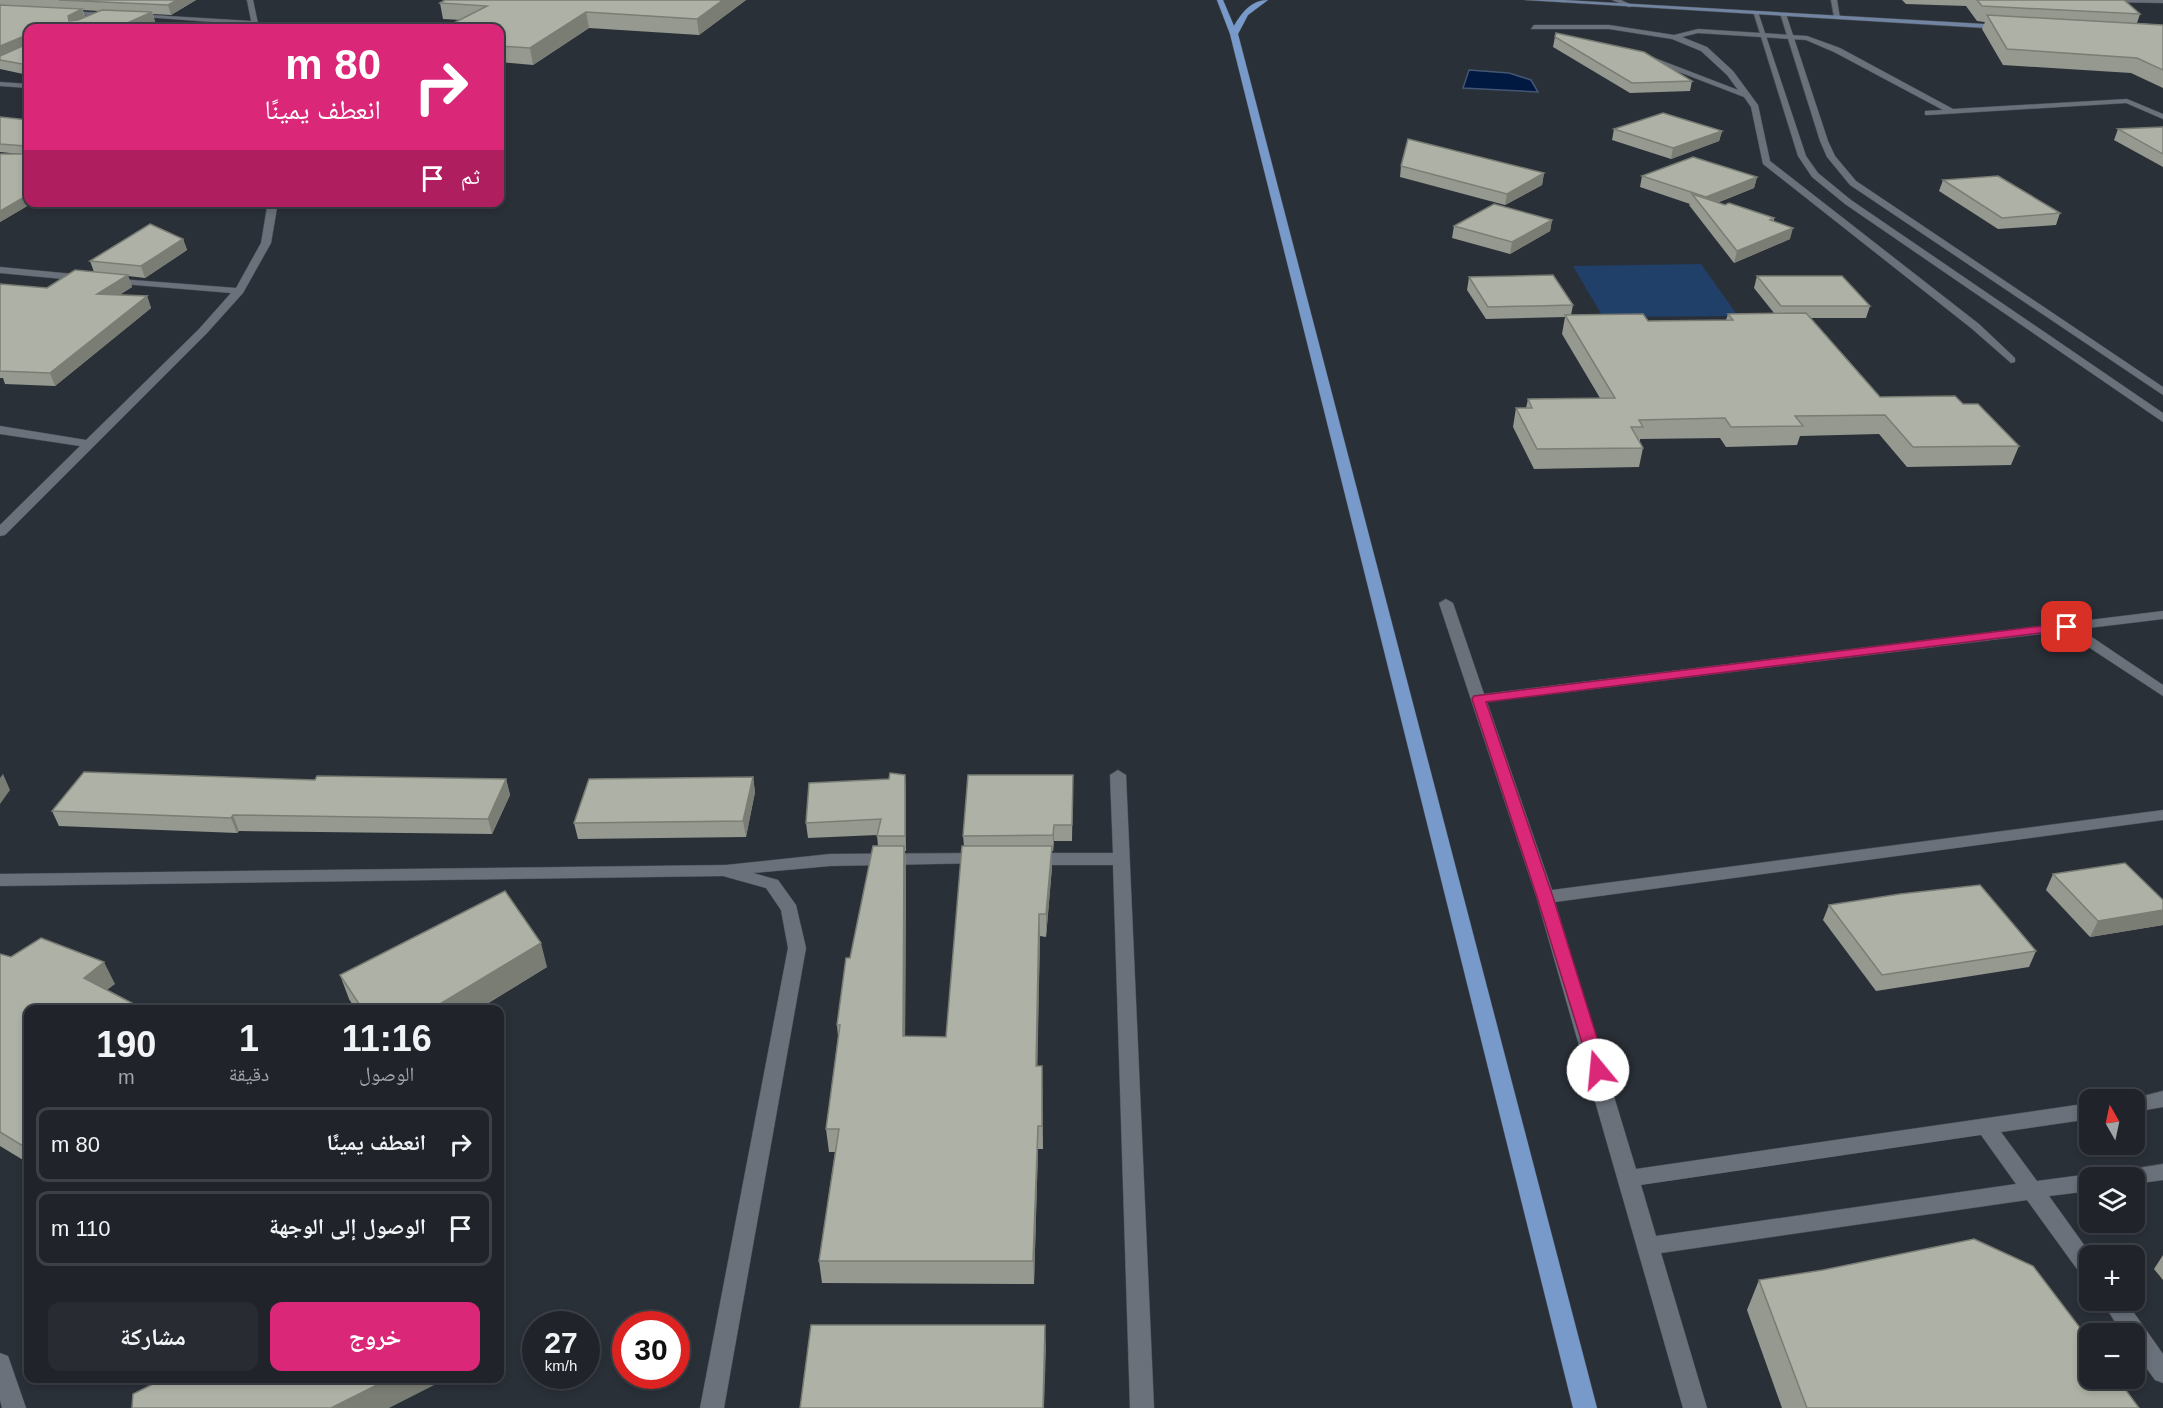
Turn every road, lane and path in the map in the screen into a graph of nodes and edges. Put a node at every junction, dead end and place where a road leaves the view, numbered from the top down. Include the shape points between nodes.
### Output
1 (250, 0) edge
2 (1220, 0) edge
3 (1265, 0) edge
4 (1528, 0) edge
5 (1616, 0) edge
6 (1834, 0) edge
7 (2104, 0) edge
8 (2111, 1) edge
9 (2163, 1) edge
10 (1631, 6) junction
11 (1755, 12) junction
12 (2123, 12) edge
13 (58, 13) edge
14 (1782, 14) junction
15 (105, 15) junction
16 (116, 16) edge
17 (128, 16) edge
18 (1838, 17) junction
19 (85, 24) edge
20 (230, 24) edge
21 (255, 24) edge
22 (2016, 28) edge
23 (1725, 32) junction
24 (1234, 34) junction
25 (1762, 34) junction
26 (1789, 36) junction
27 (1575, 37) edge
28 (1674, 37) junction
29 (1695, 45) junction
30 (1639, 55) edge
31 (0, 84) edge
32 (24, 86) edge
33 (1747, 96) junction
34 (1950, 110) junction
35 (1928, 113) dead end
36 (2163, 117) edge
37 (272, 207) edge
38 (0, 270) edge
39 (239, 291) junction
40 (2011, 360) dead end
41 (2163, 392) edge
42 (2163, 418) edge
43 (0, 430) edge
44 (90, 444) junction
45 (0, 532) edge
46 (1446, 603) dead end
47 (2163, 615) edge
48 (2067, 627) junction
49 (2163, 692) edge
50 (1478, 699) junction
51 (1118, 775) dead end
52 (2163, 814) edge
53 (997, 859) edge
54 (1020, 859) edge
55 (1122, 859) junction
56 (723, 870) junction
57 (0, 880) edge
58 (1545, 897) junction
59 (2163, 1099) edge
60 (2145, 1102) edge
61 (2079, 1113) edge
62 (1986, 1126) junction
63 (2163, 1172) edge
64 (2145, 1175) edge
65 (1631, 1178) junction
66 (2079, 1184) edge
67 (2033, 1190) junction
68 (1648, 1246) junction
69 (2079, 1254) edge
70 (2120, 1311) edge
71 (0, 1363) edge
72 (2163, 1373) edge
73 (14, 1408) edge
74 (712, 1408) edge
75 (1142, 1408) edge
76 (1585, 1408) edge
77 (1695, 1408) edge

1 - 21 street
2 - 24 main road
3 - 24 main road via 1250,6
4 - 10 main road
5 - 10 street
6 - 18 street
7 - 8 street
8 - 9 street
8 - 12 street
10 - 11 main road
11 - 14 main road
11 - 25 street
13 - 15 street
14 - 18 main road
14 - 26 street
15 - 16 street
15 - 19 street
17 - 20 street
18 - 22 main road
23 - 25 street
23 - 28 street
23 - 29 street via 1719,40
24 - 76 main road
25 - 26 street
25 - 42 street via 1795,142 1824,185
26 - 34 street via 1807,38 1837,50
26 - 41 street via 1828,149 1853,183
27 - 28 street via 1534,27 1609,27
28 - 29 street
29 - 33 street via 1730,73
30 - 33 street
31 - 32 street
33 - 40 street via 1755,107 1766,162 1975,326
34 - 35 street
34 - 36 street via 2127,101
37 - 39 street via 266,243
38 - 39 street
39 - 44 street
43 - 44 street
44 - 45 street
46 - 50 street
47 - 48 street
48 - 49 street
48 - 50 street
50 - 58 street
51 - 55 street
52 - 58 street
53 - 56 street via 830,860
54 - 55 street
55 - 75 street
56 - 57 street
56 - 74 street via 772,884 790,909 796,948
58 - 65 street
59 - 60 street
61 - 62 street
62 - 65 street
62 - 67 street
63 - 64 street
65 - 68 street
66 - 67 street
67 - 68 street
67 - 69 street
68 - 77 street
70 - 72 street
71 - 73 street

